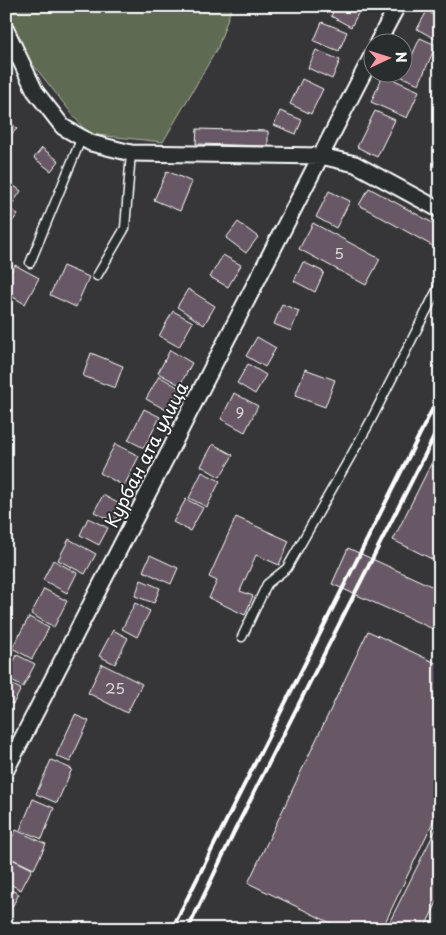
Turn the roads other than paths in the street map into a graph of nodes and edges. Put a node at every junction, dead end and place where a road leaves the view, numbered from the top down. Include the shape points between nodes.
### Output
1 (397, 6) edge
2 (6, 30) edge
3 (383, 32) edge
4 (364, 71) edge
5 (82, 137) junction
6 (131, 153) junction
7 (320, 156) junction
8 (440, 210) edge
9 (30, 263) dead end
10 (97, 276) dead end
11 (440, 284) edge
12 (242, 636) dead end
13 (6, 770) edge

1 - 3 street
2 - 5 street via 35,91 63,127
4 - 7 street, Курбан ата улица
5 - 6 street via 91,143
5 - 9 lane
6 - 7 street
6 - 10 lane via 125,228
7 - 8 street via 355,164
7 - 13 street, Курбан ата улица
11 - 12 lane via 364,433 287,568 267,584

